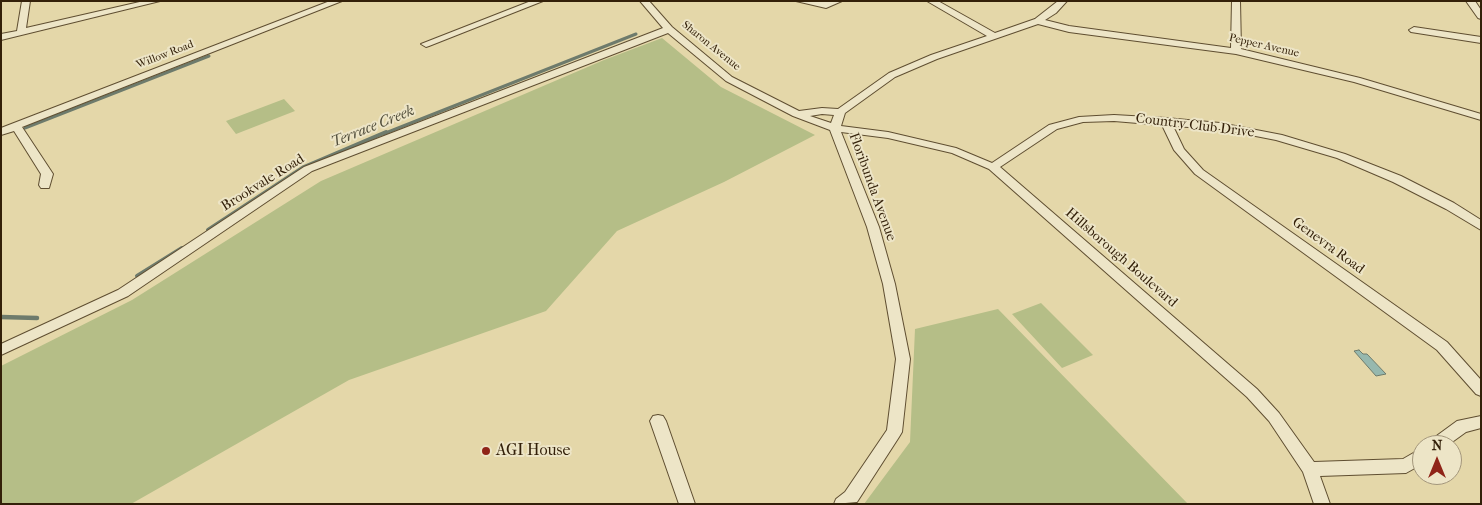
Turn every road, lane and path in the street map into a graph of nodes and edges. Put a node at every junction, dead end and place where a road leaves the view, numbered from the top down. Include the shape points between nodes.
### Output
1 (26, 1) edge
2 (156, 1) edge
3 (338, 1) edge
4 (539, 1) edge
5 (644, 1) edge
6 (800, 1) edge
7 (838, 1) edge
8 (931, 1) edge
9 (1063, 1) edge
10 (1236, 1) edge
11 (1470, 1) edge
12 (1481, 16) edge
13 (1038, 21) junction
14 (669, 28) junction
15 (1414, 30) dead end
16 (21, 32) junction
17 (1, 37) edge
18 (996, 37) junction
19 (1481, 40) edge
20 (426, 44) dead end
21 (1236, 51) junction
22 (840, 112) junction
23 (797, 114) junction
24 (1481, 117) edge
25 (1166, 121) junction
26 (17, 127) junction
27 (835, 128) junction
28 (1, 132) edge
29 (993, 167) junction
30 (45, 185) dead end
31 (1481, 226) edge
32 (1, 350) edge
33 (1481, 390) edge
34 (658, 421) dead end
35 (1481, 422) edge
36 (1450, 435) edge
37 (1412, 462) edge
38 (1310, 469) junction
39 (687, 504) edge
40 (842, 504) edge
41 (1322, 504) edge

1 - 16 street
2 - 16 street
3 - 26 street, Willow Road
4 - 20 street
5 - 14 street, Sharon Avenue
6 - 7 street via 826,5
8 - 18 street
9 - 13 street
10 - 21 street
11 - 12 street
13 - 18 street
13 - 21 street, Pepper Avenue via 1069,29
14 - 23 street, Sharon Avenue via 729,79
14 - 32 street, Brookvale Road via 308,170 123,293
15 - 19 street
16 - 17 street
18 - 22 street via 934,56 892,75
21 - 24 street, Pepper Avenue via 1357,80
22 - 23 street
22 - 27 street, Floribunda Avenue
23 - 27 street, Sharon Avenue
25 - 29 street, Country Club Drive via 1098,119 1053,127
25 - 31 street, Country Club Drive via 1220,126 1278,137 1341,156 1397,179
25 - 33 street, Genevra Road via 1179,150 1199,172 1442,346
26 - 28 street, Willow Road
26 - 30 street via 47,174
27 - 29 street, Hillsborough Boulevard via 888,134 956,151
27 - 40 street, Floribunda Avenue via 873,227 889,284 903,359 894,432 851,497
29 - 38 street, Hillsborough Boulevard via 1252,393 1274,417
34 - 39 street
35 - 36 street via 1462,426
37 - 38 street via 1406,466
38 - 41 street, Hillsborough Boulevard

